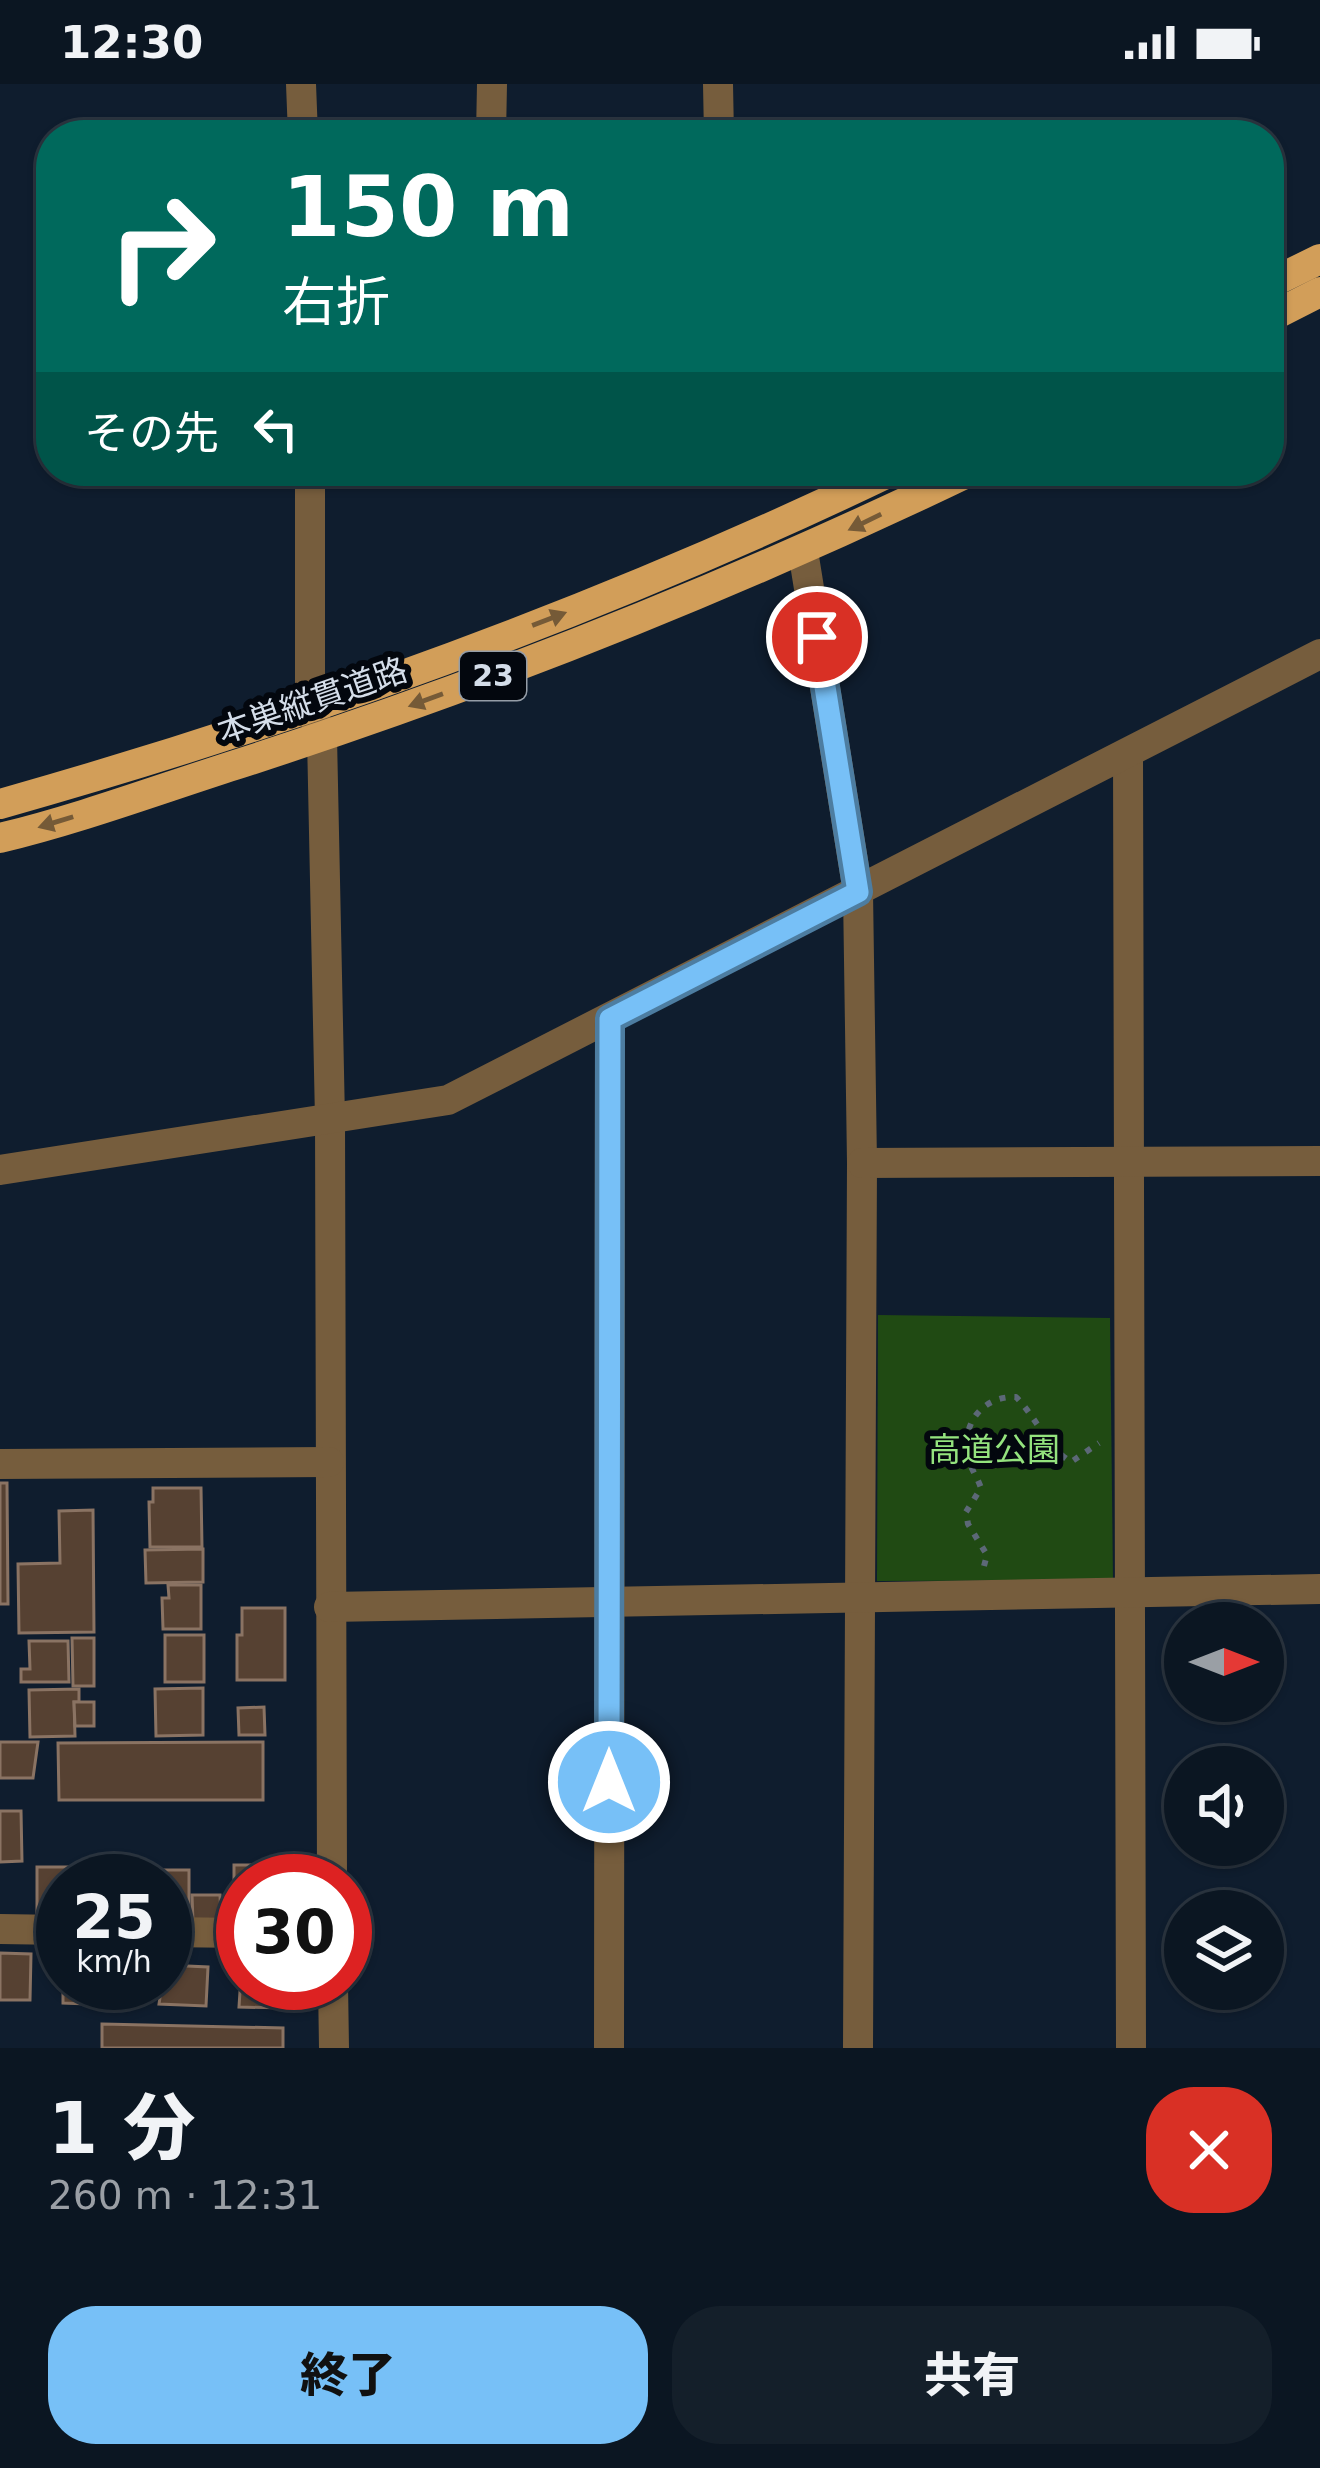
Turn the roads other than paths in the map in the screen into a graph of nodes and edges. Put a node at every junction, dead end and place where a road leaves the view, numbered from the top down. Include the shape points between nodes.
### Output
1 (301, 84) edge
2 (492, 84) edge
3 (718, 84) edge
4 (302, 120) edge
5 (491, 120) edge
6 (718, 120) edge
7 (1320, 259) edge
8 (1284, 277) edge
9 (1320, 292) edge
10 (1284, 310) edge
11 (310, 486) edge
12 (861, 486) edge
13 (940, 486) edge
14 (803, 551) junction
15 (1320, 654) edge
16 (310, 706) junction
17 (322, 737) junction
18 (1128, 755) junction
19 (0, 803) edge
20 (0, 838) edge
21 (858, 892) junction
22 (610, 1019) junction
23 (330, 1119) junction
24 (1130, 1159) junction
25 (1320, 1160) edge
26 (862, 1163) junction
27 (0, 1170) edge
28 (329, 1462) junction
29 (0, 1464) edge
30 (1320, 1588) edge
31 (1129, 1592) junction
32 (862, 1599) junction
33 (608, 1604) junction
34 (328, 1607) junction
35 (332, 1854) edge
36 (0, 1929) edge
37 (36, 1930) edge
38 (333, 2010) edge
39 (334, 2048) edge
40 (609, 2048) edge
41 (859, 2048) edge
42 (1131, 2048) edge

1 - 4 street
2 - 5 street
3 - 6 street
7 - 8 main road
9 - 10 main road
11 - 16 street
16 -> 12 main road, 本巣縦貫道路 / 23 via 545,621
13 -> 14 main road, 本巣縦貫道路 / 23
14 -> 17 main road, 本巣縦貫道路 / 23
14 - 21 street
15 - 18 street
16 - 17 street
16 - 19 main road, 本巣縦貫道路 / 23
17 -> 20 main road, 本巣縦貫道路 / 23
17 - 23 street
18 - 21 street
18 - 24 street
21 - 22 street
21 - 26 street
22 - 23 street via 448,1100
22 - 33 street
23 - 27 street
23 - 28 street
24 - 25 street
24 - 26 street
24 - 31 street
26 - 32 street
28 - 29 street
28 - 34 street
30 - 31 street
31 - 32 street
31 - 42 street
32 - 33 street
32 - 41 street
33 - 34 street
33 - 40 street
34 - 35 street
36 - 37 street
38 - 39 street

